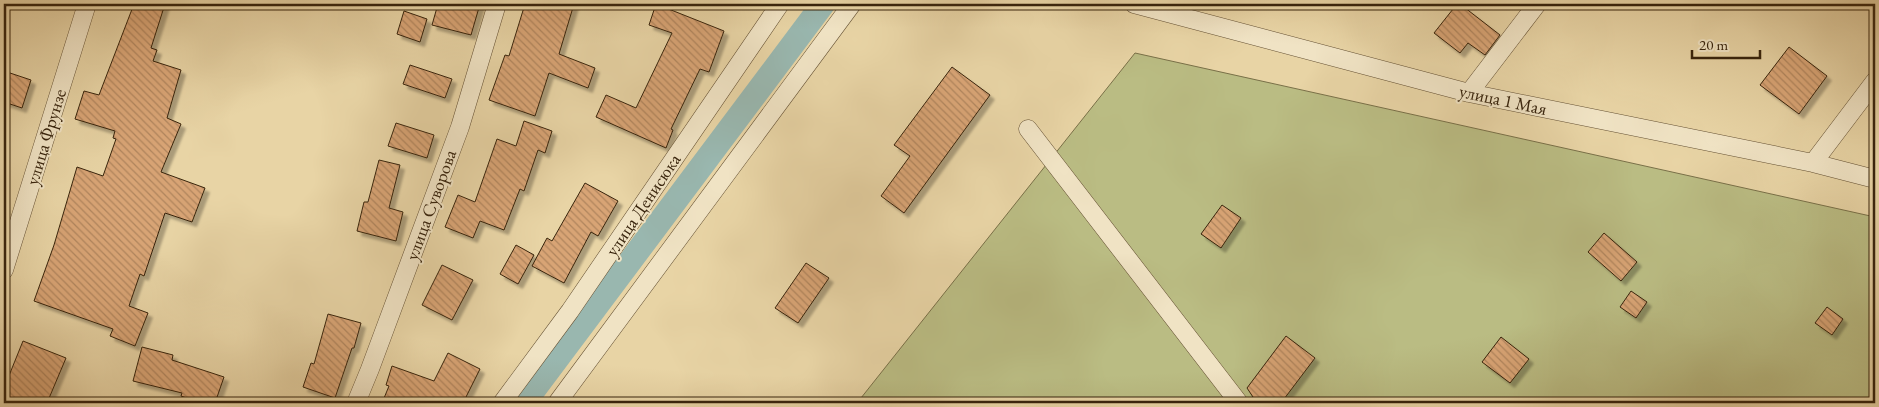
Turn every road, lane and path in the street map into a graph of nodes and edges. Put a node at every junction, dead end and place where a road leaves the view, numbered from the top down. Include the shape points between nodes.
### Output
1 (87, 4) edge
2 (497, 4) edge
3 (780, 4) edge
4 (852, 4) edge
5 (1134, 4) edge
6 (1537, 4) edge
7 (1875, 81) edge
8 (1470, 94) junction
9 (1028, 129) dead end
10 (1813, 163) junction
11 (1875, 179) edge
12 (4, 270) edge
13 (356, 403) edge
14 (502, 403) edge
15 (557, 403) edge
16 (1239, 403) edge

1 - 12 street, улица Фрунзе
2 - 13 street, улица Суворова via 460,128
3 - 14 street, улица Денисюка via 570,311
4 - 15 street
5 - 8 street, улица 1 Мая
6 - 8 street
7 - 10 street
8 - 10 street, улица 1 Мая
9 - 16 street
10 - 11 street, улица 1 Мая

